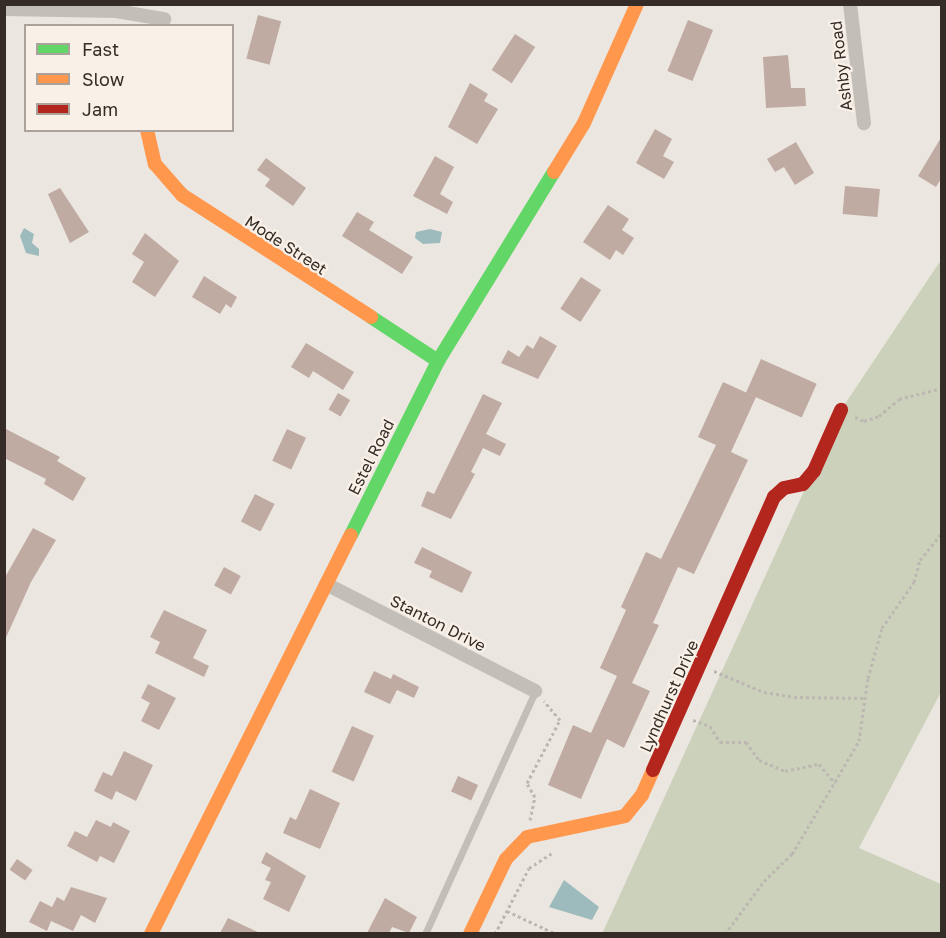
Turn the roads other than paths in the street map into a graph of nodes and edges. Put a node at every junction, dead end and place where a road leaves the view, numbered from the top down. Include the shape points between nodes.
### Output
1 (168, 4) edge
2 (637, 4) edge
3 (850, 4) edge
4 (4, 9) edge
5 (163, 22) edge
6 (864, 123) dead end
7 (147, 132) edge
8 (438, 361) junction
9 (841, 410) road end
10 (326, 584) junction
11 (535, 691) joint
12 (151, 933) edge
13 (425, 933) edge
14 (470, 933) edge

1 - 5 street
2 - 8 street, Estel Road via 584,123
3 - 6 street, Ashby Road
4 - 5 street via 116,11
7 - 8 street, Mode Street via 155,164 183,195
8 - 10 street, Estel Road
9 - 14 street, Lyndhurst Drive via 814,471 803,484 784,489 774,497 642,795 626,816 527,837 506,859
10 - 11 street, Stanton Drive
10 - 12 street, Estel Road
11 - 13 lane

